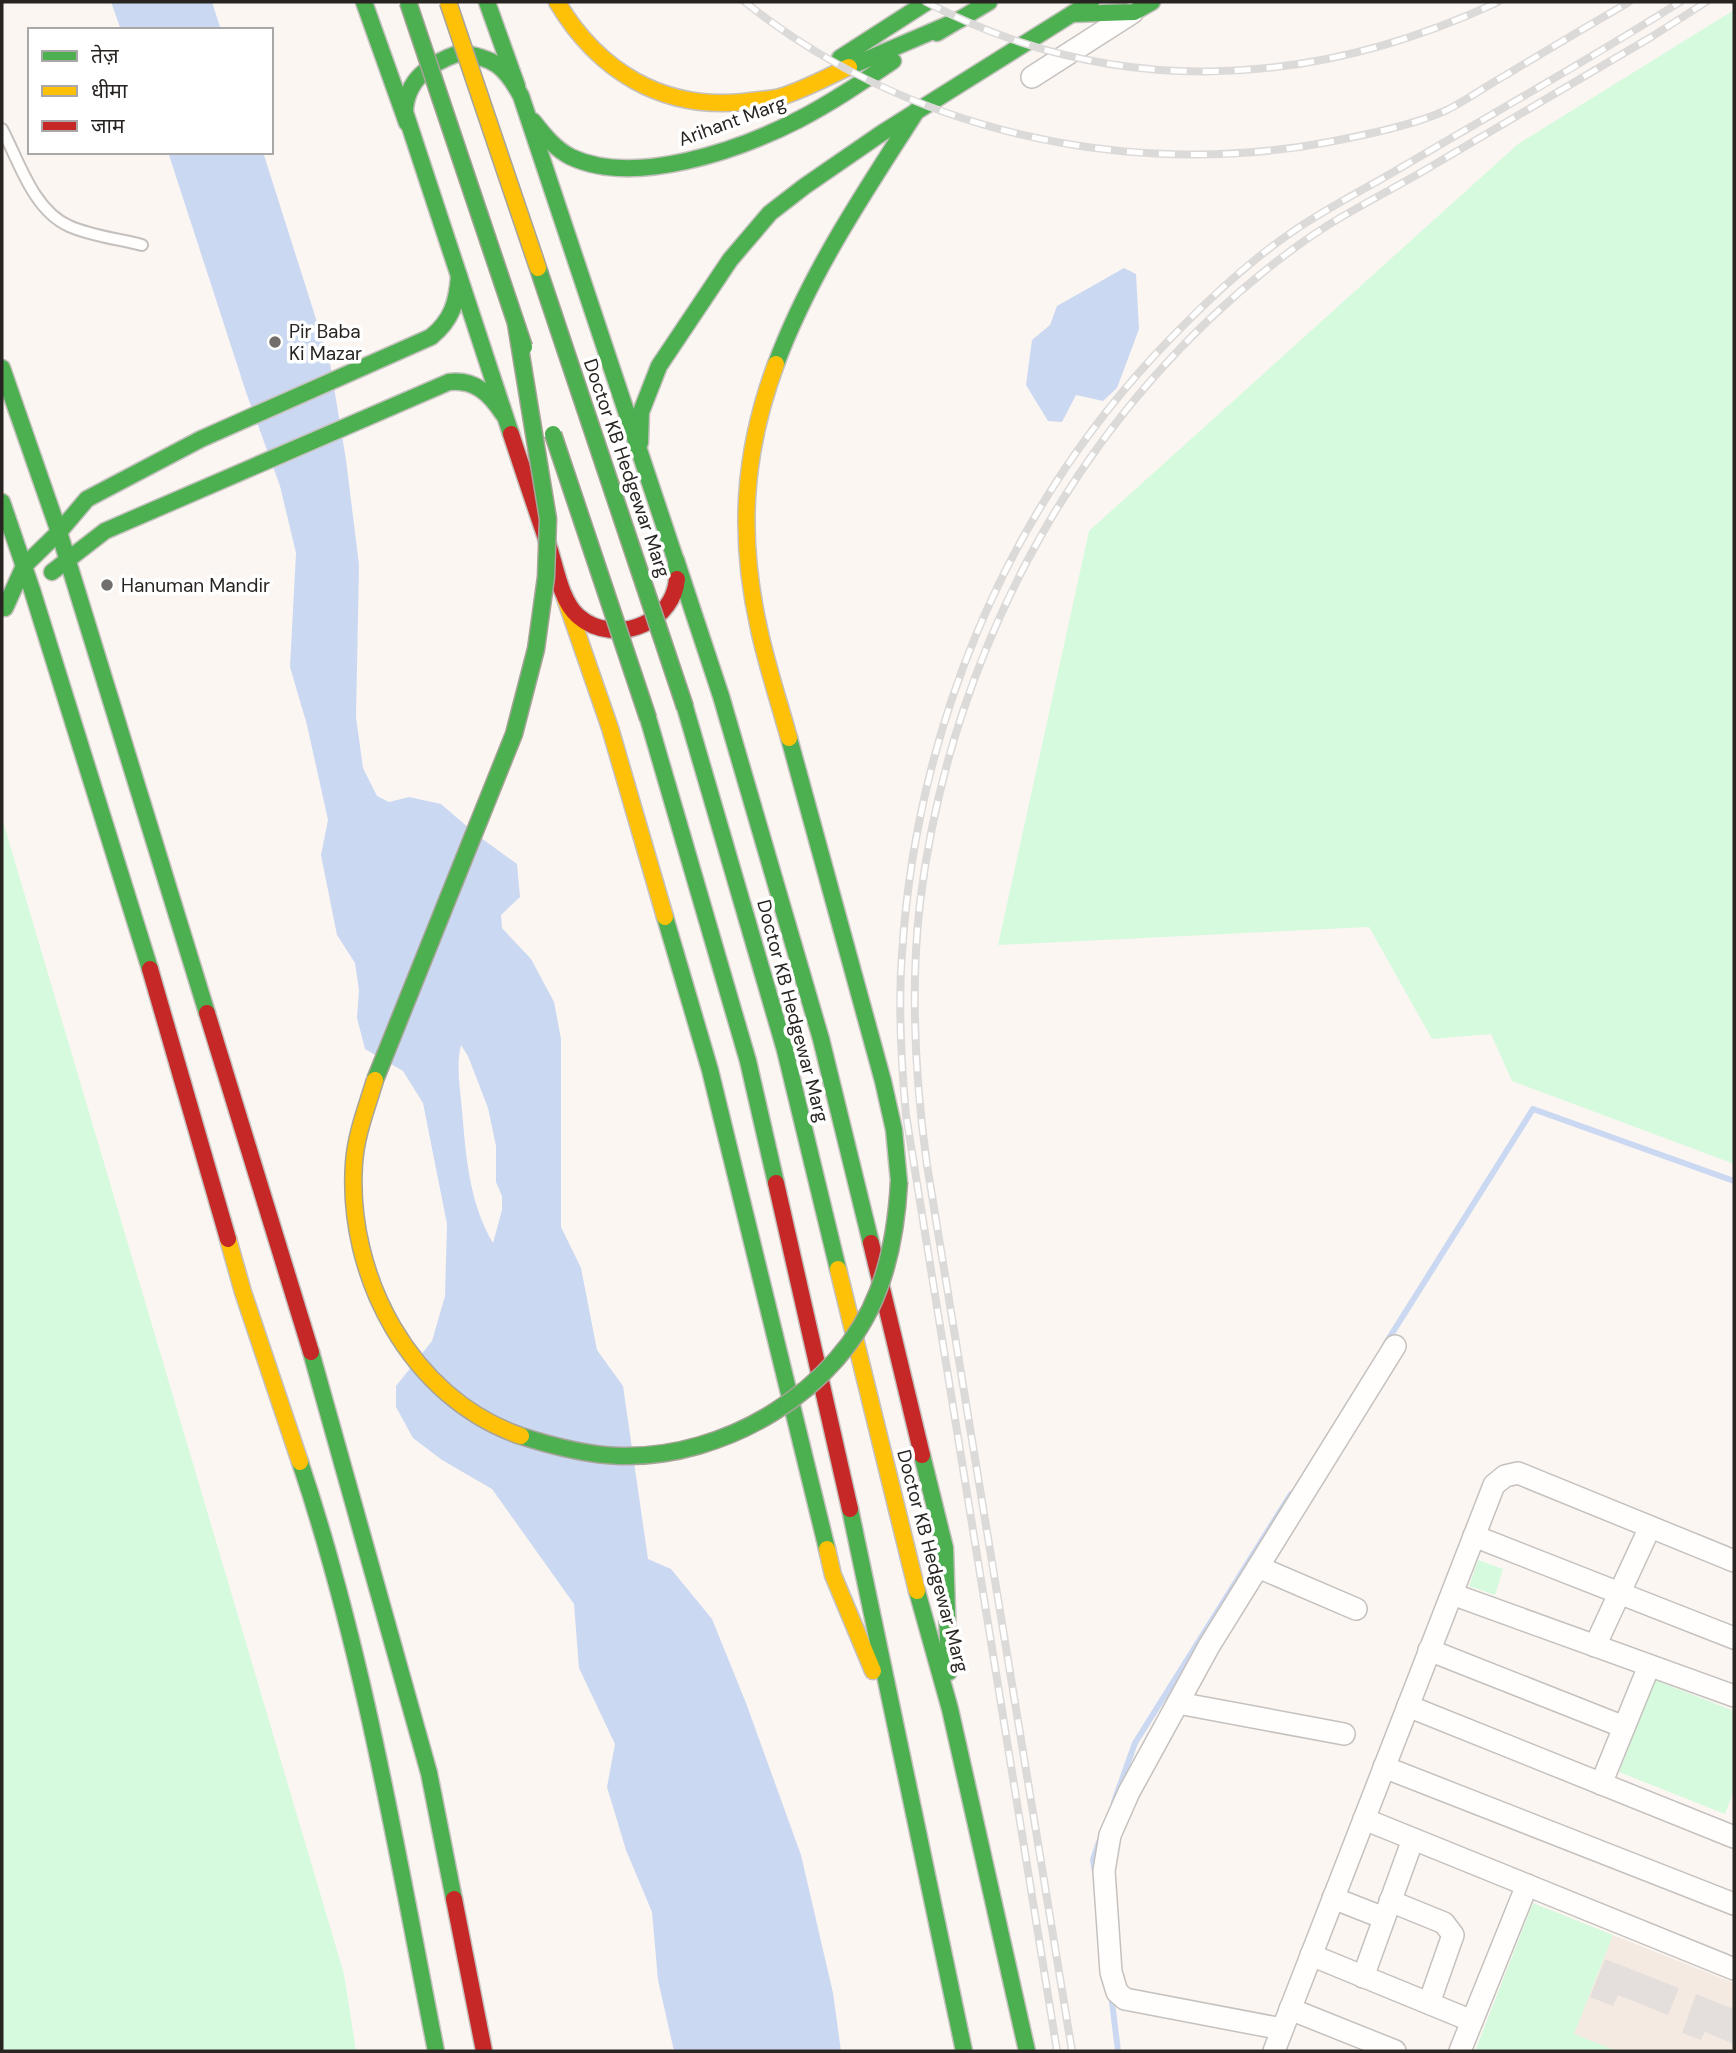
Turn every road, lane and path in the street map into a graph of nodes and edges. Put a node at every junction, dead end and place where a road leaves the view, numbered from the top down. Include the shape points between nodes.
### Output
1 (364, 2) edge
2 (408, 2) edge
3 (448, 2) edge
4 (487, 2) edge
5 (557, 2) edge
6 (927, 2) edge
7 (989, 2) edge
8 (1091, 2) edge
9 (1143, 7) edge
10 (1072, 14) junction
11 (961, 19) junction
12 (1032, 77) dead end
13 (780, 97) junction
14 (522, 101) junction
15 (918, 109) junction
16 (2, 129) edge
17 (410, 131) junction
18 (534, 176) junction
19 (448, 204) junction
20 (142, 245) dead end
21 (459, 276) junction
22 (516, 324) junction
23 (2, 368) edge
24 (612, 410) junction
25 (506, 419) junction
26 (513, 441) junction
27 (644, 463) junction
28 (2, 502) edge
29 (59, 532) junction
30 (674, 555) junction
31 (67, 559) junction
32 (24, 566) junction
33 (562, 587) junction
34 (32, 590) junction
35 (3, 609) edge
36 (1395, 1346) dead end
37 (1650, 1527) junction
38 (1474, 1536) junction
39 (1734, 1561) edge
40 (1258, 1567) junction
41 (1619, 1592) junction
42 (1452, 1594) junction
43 (1356, 1609) dead end
44 (1734, 1638) edge
45 (1595, 1646) junction
46 (1429, 1650) junction
47 (1649, 1666) junction
48 (1734, 1696) edge
49 (1178, 1703) junction
50 (1408, 1706) junction
51 (950, 1709) junction
52 (1624, 1727) junction
53 (898, 1730) junction
54 (1343, 1734) dead end
55 (1384, 1767) junction
56 (1601, 1784) junction
57 (1364, 1819) junction
58 (1733, 1834) edge
59 (1413, 1839) junction
60 (1527, 1885) junction
61 (1333, 1898) junction
62 (1734, 1904) edge
63 (1387, 1910) junction
64 (1311, 1955) junction
65 (1734, 1969) edge
66 (1363, 1977) junction
67 (1430, 2003) junction
68 (1286, 2019) junction
69 (1472, 2021) junction
70 (436, 2051) edge
71 (484, 2051) edge
72 (964, 2051) edge
73 (1027, 2051) edge
74 (1274, 2051) edge
75 (1395, 2051) edge
76 (1460, 2051) edge

1 - 17 main road
2 - 22 main road, bridge
3 - 51 main road, Doctor KB Hedgewar Marg, bridge via 685,707 785,1050 908,1558
4 - 14 main road
5 - 13 main road via 582,40 640,84 671,97 709,103
6 - 13 main road
7 - 11 main road, Arihant Marg
8 - 10 main road
9 - 10 main road
9 - 12 street
10 - 15 main road
11 - 13 main road
11 - 14 main road, Arihant Marg via 812,113 775,131 639,170 577,161 545,139
14 - 17 main road via 499,64 480,55 459,53 439,59 410,89 405,109
14 - 18 main road
15 - 22 main road, bridge via 807,293 775,361 756,426 746,496 749,578 759,631 894,1130 899,1182 891,1251 857,1331 797,1398 760,1422 708,1444 652,1455 586,1452 524,1437 495,1426 463,1404 405,1349 378,1304 363,1260 355,1209 354,1160 376,1078 514,734 536,649 548,519
15 - 27 main road via 789,197 760,222 732,257 666,352 651,384 638,435
16 - 20 lane via 49,212 67,226
17 - 19 main road
18 - 19 main road
18 - 24 main road
19 - 21 main road
21 - 25 main road
21 - 29 main road via 457,299 445,326 431,337 201,439 88,499
22 - 53 main road, bridge via 648,718 748,1061
23 - 29 main road
24 - 26 main road
24 - 27 main road
25 - 26 main road
25 - 31 main road via 487,393 459,379 105,531
26 - 33 main road
27 - 30 main road
28 - 32 main road
29 - 31 main road
29 - 32 main road
30 - 33 main road via 678,573 666,608 635,629 616,631 581,618
30 - 51 main road via 722,696 821,1039 945,1548
31 - 34 main road
31 - 71 main road via 333,1428 429,1773
32 - 34 main road
32 - 35 main road
33 - 53 main road via 610,728 710,1069 833,1575
34 - 35 main road
34 - 70 main road via 172,1040 243,1292 314,1503 368,1705
36 - 40 street
37 - 38 street via 1518,1473 1494,1485
37 - 39 street
37 - 41 street
38 - 41 street
38 - 42 street
40 - 43 street
40 - 49 street
41 - 44 street
41 - 45 street
42 - 45 street
42 - 46 street
45 - 47 street
46 - 50 street
46 - 52 street
47 - 48 street
47 - 52 street
49 - 54 street
49 - 68 street via 1110,1835 1104,1871 1113,1985 1125,1999
50 - 55 street
50 - 56 street
51 - 73 main road, Doctor KB Hedgewar Marg
52 - 56 street
53 - 72 main road
55 - 57 street
55 - 62 street
56 - 58 street
57 - 59 street
57 - 61 street
59 - 60 street
59 - 63 street
60 - 65 street
60 - 69 street
61 - 63 street
61 - 64 street
63 - 66 street
63 - 67 street via 1444,1923 1453,1935
64 - 66 street
64 - 68 street
66 - 67 street
67 - 69 street
68 - 74 street
68 - 75 street
69 - 76 street

